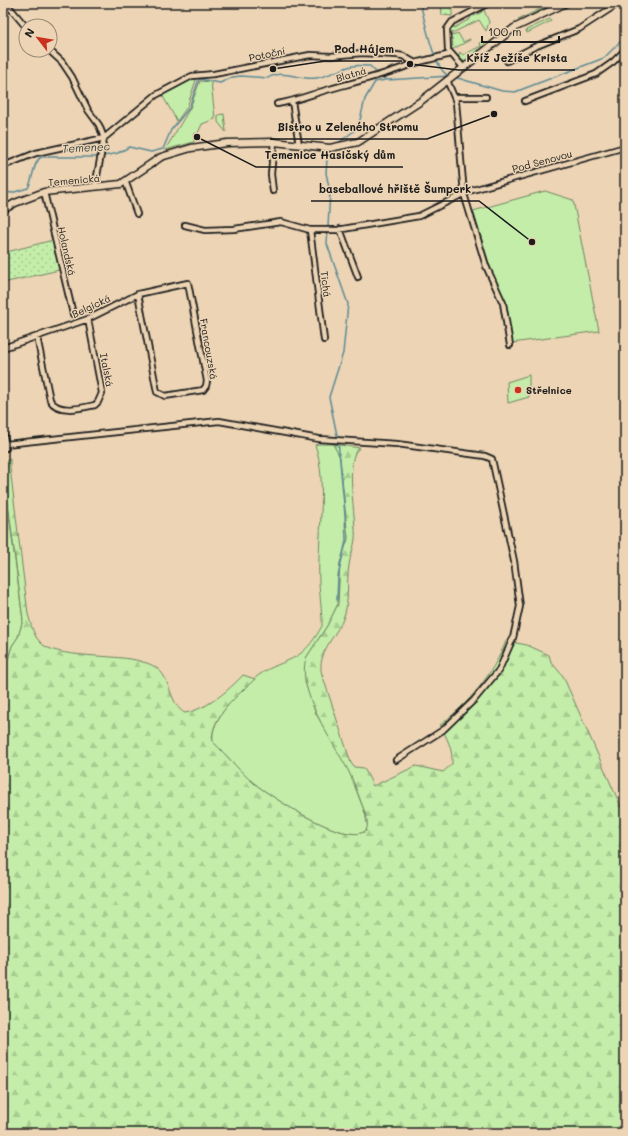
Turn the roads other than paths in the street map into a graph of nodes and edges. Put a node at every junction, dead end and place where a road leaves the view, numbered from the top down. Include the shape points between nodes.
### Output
1 (6, 3) edge
2 (489, 3) edge
3 (566, 3) edge
4 (619, 3) edge
5 (18, 18) edge
6 (625, 50) edge
7 (451, 54) junction
8 (58, 58) edge
9 (507, 61) dead end
10 (415, 63) junction
11 (462, 69) junction
12 (449, 79) junction
13 (455, 97) junction
14 (486, 97) dead end
15 (292, 101) junction
16 (525, 101) dead end
17 (277, 104) dead end
18 (104, 138) junction
19 (274, 142) junction
20 (299, 145) junction
21 (625, 147) edge
22 (3, 166) edge
23 (126, 183) junction
24 (95, 187) junction
25 (272, 191) dead end
26 (44, 192) junction
27 (464, 194) junction
28 (3, 210) edge
29 (137, 214) dead end
30 (185, 225) dead end
31 (340, 229) junction
32 (310, 230) junction
33 (358, 277) dead end
34 (188, 283) joint
35 (138, 294) junction
36 (73, 314) dead end
37 (88, 319) junction
38 (37, 337) junction
39 (324, 340) dead end
40 (510, 345) dead end
41 (3, 348) edge
42 (3, 430) edge
43 (396, 760) dead end

1 - 5 street
2 - 7 street via 452,22 447,30 447,46
3 - 11 street, Temenická via 514,28
4 - 9 street via 579,29
6 - 16 street via 596,74
7 - 10 street
7 - 11 street
8 - 18 street via 72,77
10 - 15 street, Blatná
10 - 18 street, Potoční via 397,55 310,55 192,76 156,95
11 - 12 street, Temenická
12 - 13 street
12 - 20 street, Temenická via 416,106 358,142 330,148
13 - 14 street
13 - 27 street
15 - 17 street, Blatná
15 - 20 street
18 - 22 street, Potoční via 36,153
18 - 24 street
19 - 20 street, Temenická
19 - 23 street, Temenická via 228,143 178,150 155,160
19 - 25 street
21 - 27 street, Pod Senovou via 480,187
23 - 24 street, Temenická
23 - 29 street
24 - 26 street, Temenická
26 - 28 street, Temenická
26 - 36 street, Holandská
27 - 31 street, Pod Senovou via 419,216
27 - 40 street via 486,266 503,304
30 - 32 street, Pod Senovou via 205,230 234,229 282,222
31 - 32 street, Pod Senovou
31 - 33 street
32 - 39 street, Tichá
34 - 35 street, Belgická
34 - 35 street, Francouzská via 207,381 206,386 198,391 165,396 157,392
35 - 37 street, Belgická
37 - 38 street, Belgická
37 - 38 street, Italská via 102,393 95,405 60,409 52,405
38 - 41 street, Belgická
42 - 43 street via 6,446 219,421 317,439 397,444 492,459 514,560 520,606 512,638 499,670 474,700 443,730

